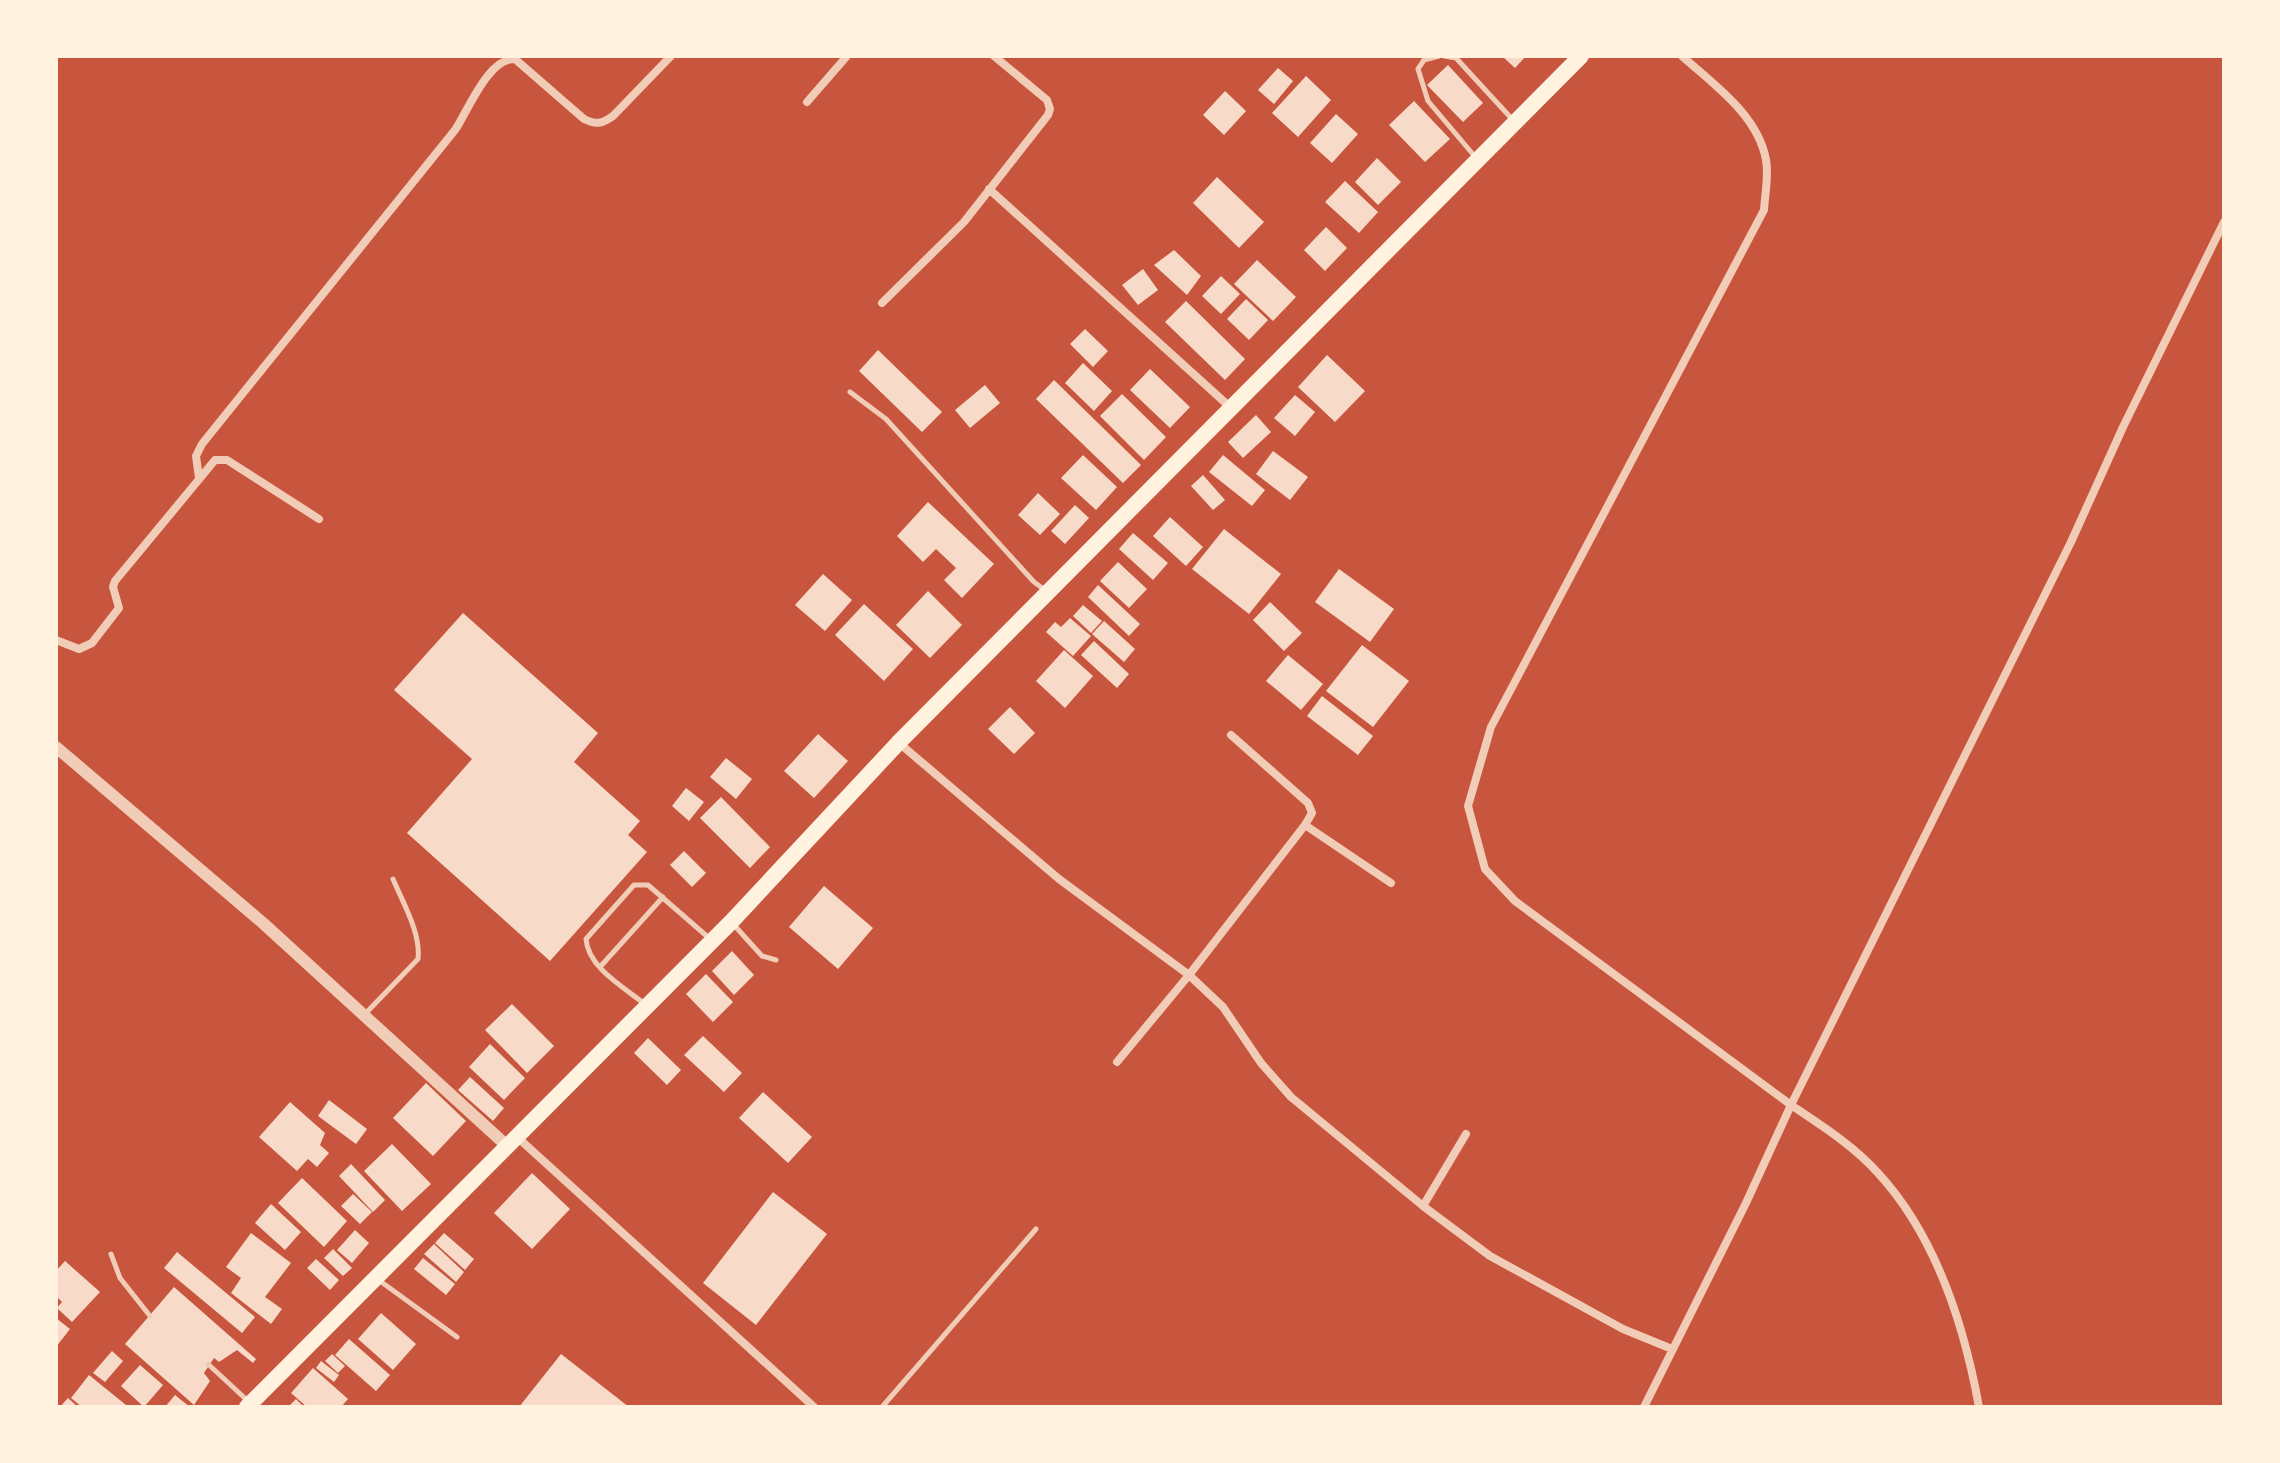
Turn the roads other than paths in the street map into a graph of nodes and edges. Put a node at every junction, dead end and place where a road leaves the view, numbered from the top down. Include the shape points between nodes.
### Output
1 (671, 56) edge
2 (847, 56) edge
3 (994, 56) edge
4 (1441, 56) edge
5 (1581, 56) edge
6 (1682, 56) edge
7 (807, 102) dead end
8 (1515, 123) junction
9 (1477, 159) junction
10 (989, 189) junction
11 (2224, 222) edge
12 (882, 303) dead end
13 (850, 392) dead end
14 (1230, 407) junction
15 (199, 478) junction
16 (319, 519) dead end
17 (1048, 592) junction
18 (56, 640) edge
19 (1231, 735) dead end
20 (899, 742) junction
21 (56, 747) edge
22 (1305, 825) junction
23 (393, 879) dead end
24 (1391, 883) dead end
25 (663, 897) junction
26 (732, 921) junction
27 (712, 941) junction
28 (776, 960) dead end
29 (600, 967) junction
30 (1189, 975) junction
31 (646, 1006) junction
32 (364, 1015) junction
33 (1117, 1062) dead end
34 (1791, 1105) junction
35 (1466, 1134) dead end
36 (511, 1140) junction
37 (1423, 1206) junction
38 (1036, 1229) dead end
39 (111, 1254) dead end
40 (376, 1278) junction
41 (150, 1316) dead end
42 (457, 1337) dead end
43 (1672, 1349) junction
44 (208, 1364) dead end
45 (248, 1405) edge
46 (814, 1407) edge
47 (882, 1407) edge
48 (1644, 1407) edge
49 (1979, 1407) edge

1 - 15 street via 613,116 594,124 515,59 498,64 455,130 202,444 196,456
2 - 7 street
3 - 10 street via 1047,100 1050,109
4 - 8 lane via 1456,58
4 - 9 lane via 1424,60 1418,69 1428,101
5 - 8 highway
6 - 34 street via 1755,128 1767,161 1764,210 1491,727 1468,806 1485,869 1515,901
8 - 9 highway
9 - 14 highway
10 - 12 street via 964,222
10 - 14 street
11 - 34 street via 2012,664
13 - 17 lane via 886,419
14 - 17 highway
15 - 16 street via 215,460 227,460
15 - 18 street via 115,581 119,608 92,643 79,649
17 - 20 highway
19 - 22 street via 1308,803 1312,813
20 - 26 highway
20 - 30 street via 1059,879
21 - 32 street
22 - 24 street
22 - 30 street
23 - 32 lane via 418,959
25 - 27 lane
25 - 29 lane
25 - 29 lane via 648,885 634,885 586,939
26 - 27 highway
26 - 28 lane via 762,956
27 - 31 highway
29 - 31 lane
30 - 33 street
30 - 37 street via 1223,1007 1291,1097
31 - 36 highway
32 - 36 street
34 - 43 street
34 - 49 street via 1877,1171 1922,1234 1969,1351
35 - 37 street
36 - 40 highway
36 - 46 street
37 - 43 street via 1490,1256 1623,1329
38 - 47 lane
39 - 41 lane via 120,1278
40 - 42 lane
40 - 45 highway
43 - 48 street
44 - 45 lane

